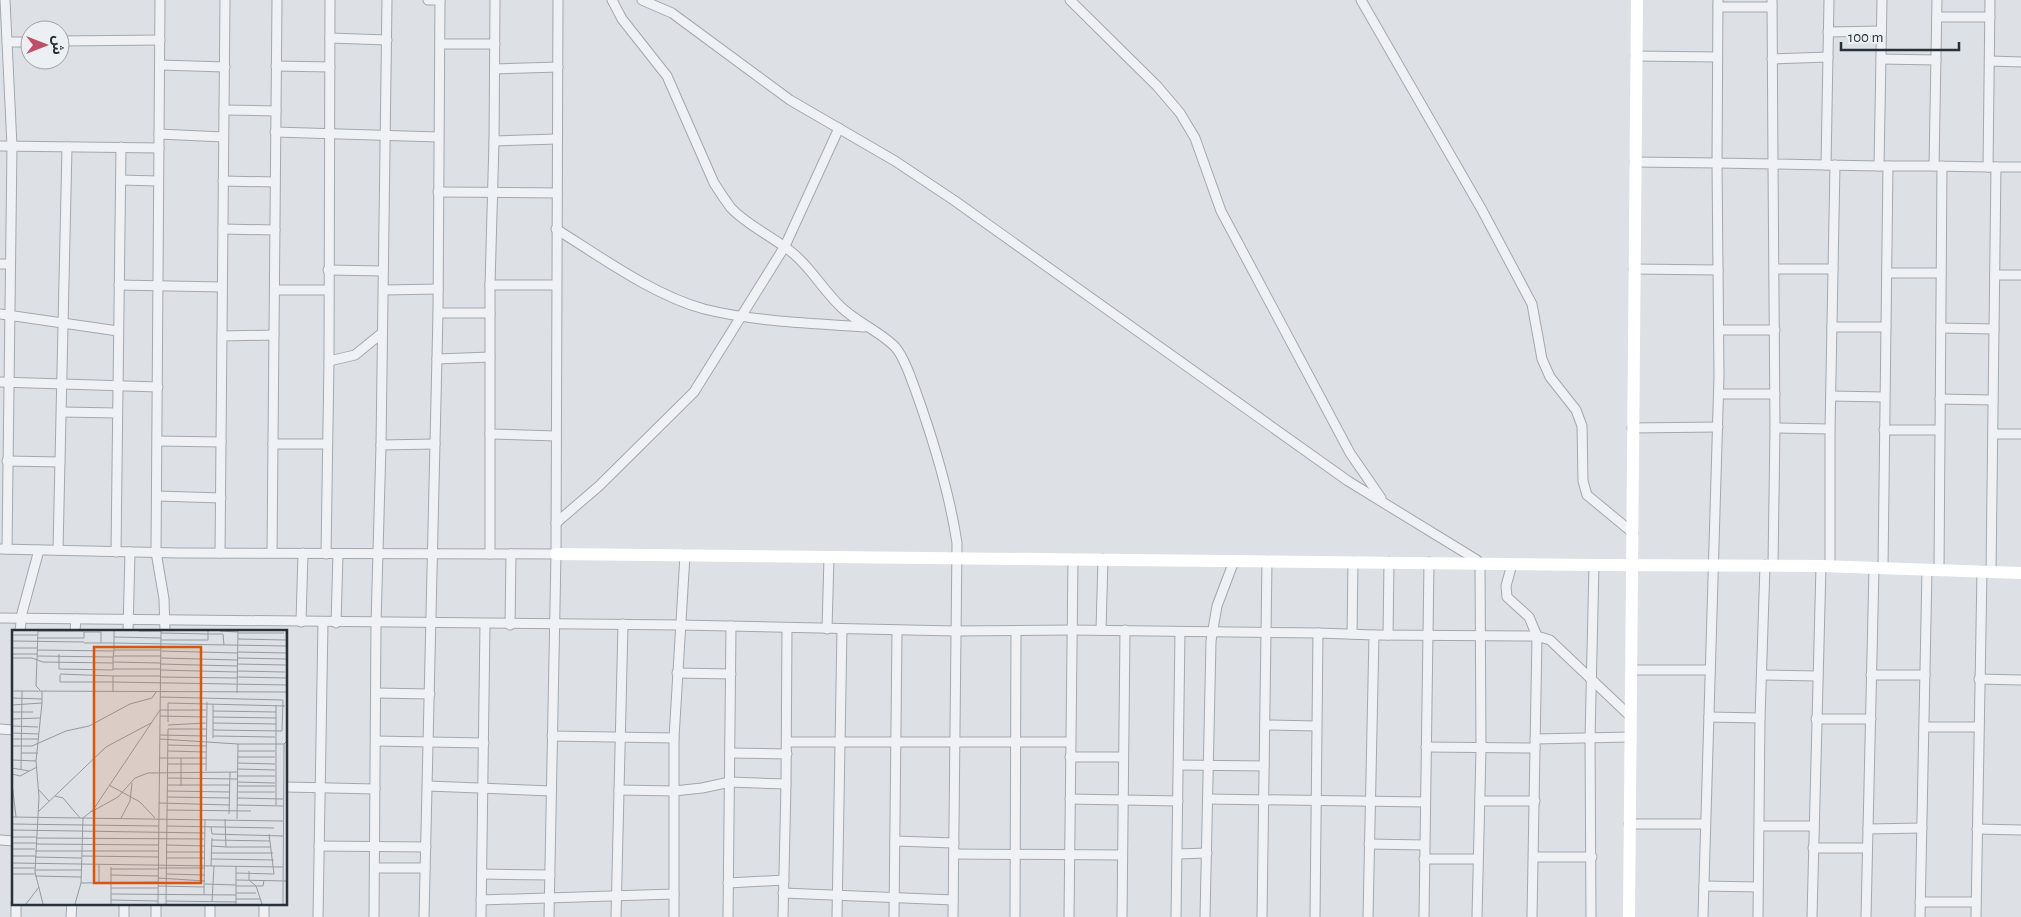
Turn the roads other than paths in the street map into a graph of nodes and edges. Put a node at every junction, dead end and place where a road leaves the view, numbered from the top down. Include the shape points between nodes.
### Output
1 (5, 0) edge
2 (160, 0) edge
3 (225, 0) edge
4 (277, 0) edge
5 (330, 0) edge
6 (387, 0) edge
7 (428, 0) edge
8 (440, 0) edge
9 (495, 0) edge
10 (558, 0) edge
11 (612, 0) edge
12 (642, 0) edge
13 (1070, 0) edge
14 (1361, 0) edge
15 (1637, 0) edge
16 (1829, 0) edge
17 (1882, 0) edge
18 (1937, 0) edge
19 (1990, 0) edge
20 (1718, 4) edge
21 (1772, 4) edge
22 (1937, 17) junction
23 (1990, 17) junction
24 (1881, 31) junction
25 (1828, 32) junction
26 (330, 38) junction
27 (160, 40) junction
28 (386, 40) junction
29 (70, 41) edge
30 (7, 42) junction
31 (20, 42) edge
32 (440, 44) junction
33 (495, 44) junction
34 (1636, 56) junction
35 (1717, 57) junction
36 (1828, 57) junction
37 (1772, 59) junction
38 (1880, 59) junction
39 (1936, 60) junction
40 (1990, 61) junction
41 (2021, 62) edge
42 (160, 65) junction
43 (224, 66) junction
44 (276, 66) junction
45 (330, 67) junction
46 (558, 67) junction
47 (495, 69) junction
48 (224, 110) junction
49 (276, 111) junction
50 (839, 128) junction
51 (276, 132) junction
52 (159, 134) junction
53 (330, 134) junction
54 (385, 135) junction
55 (224, 137) junction
56 (438, 137) junction
57 (557, 139) junction
58 (494, 141) junction
59 (0, 146) edge
60 (12, 146) junction
61 (67, 147) junction
62 (121, 147) junction
63 (158, 148) junction
64 (1635, 162) junction
65 (1717, 163) junction
66 (1773, 164) junction
67 (1831, 165) junction
68 (1884, 166) junction
69 (1938, 166) junction
70 (1992, 167) junction
71 (2021, 167) edge
72 (121, 180) junction
73 (158, 181) junction
74 (223, 181) junction
75 (275, 182) junction
76 (438, 192) junction
77 (492, 193) junction
78 (556, 193) junction
79 (223, 229) junction
80 (556, 229) junction
81 (275, 230) junction
82 (784, 246) junction
83 (0, 264) edge
84 (10, 264) junction
85 (1634, 269) junction
86 (1775, 269) junction
87 (1833, 269) junction
88 (328, 270) junction
89 (1718, 270) junction
90 (383, 271) junction
91 (1886, 272) junction
92 (1941, 273) junction
93 (1995, 275) junction
94 (2021, 275) edge
95 (119, 285) junction
96 (490, 285) junction
97 (556, 285) junction
98 (158, 286) junction
99 (222, 287) junction
100 (438, 289) junction
101 (275, 290) junction
102 (328, 290) junction
103 (384, 290) junction
104 (0, 314) edge
105 (438, 314) junction
106 (490, 314) junction
107 (10, 315) junction
108 (743, 316) junction
109 (63, 323) junction
110 (865, 327) junction
111 (1832, 327) junction
112 (1886, 327) junction
113 (1941, 328) junction
114 (1994, 329) junction
115 (1720, 330) junction
116 (1775, 330) junction
117 (118, 331) junction
118 (382, 333) junction
119 (222, 336) junction
120 (274, 336) junction
121 (490, 357) junction
122 (437, 359) junction
123 (329, 361) junction
124 (4, 382) edge
125 (62, 384) junction
126 (118, 386) junction
127 (158, 387) junction
128 (1719, 394) junction
129 (1775, 394) junction
130 (1831, 396) junction
131 (1884, 397) junction
132 (1940, 399) junction
133 (1993, 400) junction
134 (62, 412) junction
135 (117, 412) junction
136 (1718, 427) junction
137 (1632, 428) junction
138 (1775, 428) junction
139 (1830, 429) junction
140 (1884, 430) junction
141 (1940, 430) junction
142 (490, 434) junction
143 (1993, 434) junction
144 (2021, 434) edge
145 (556, 436) junction
146 (158, 441) junction
147 (221, 442) junction
148 (273, 444) junction
149 (327, 444) junction
150 (435, 444) junction
151 (381, 445) junction
152 (8, 461) junction
153 (60, 462) junction
154 (157, 496) junction
155 (221, 498) junction
156 (1382, 501) junction
157 (556, 523) junction
158 (1633, 533) junction
159 (3, 549) edge
160 (39, 550) junction
161 (58, 550) junction
162 (116, 552) junction
163 (130, 552) junction
164 (156, 552) junction
165 (220, 553) junction
166 (272, 553) junction
167 (303, 553) junction
168 (378, 553) junction
169 (326, 554) junction
170 (338, 554) junction
171 (432, 554) junction
172 (490, 554) junction
173 (511, 554) junction
174 (556, 554) junction
175 (686, 554) junction
176 (829, 557) junction
177 (958, 558) junction
178 (1102, 559) junction
179 (1073, 560) junction
180 (1234, 561) junction
181 (1267, 561) junction
182 (1353, 562) junction
183 (1388, 562) junction
184 (1429, 562) junction
185 (1479, 564) junction
186 (1512, 564) junction
187 (1714, 564) junction
188 (1594, 565) junction
189 (1632, 565) junction
190 (1769, 565) junction
191 (1826, 566) junction
192 (1878, 568) junction
193 (1933, 570) junction
194 (1987, 572) junction
195 (2021, 572) edge
196 (0, 618) edge
197 (20, 619) junction
198 (76, 619) junction
199 (128, 620) junction
200 (301, 622) junction
201 (322, 622) junction
202 (336, 622) junction
203 (376, 623) junction
204 (431, 623) junction
205 (485, 624) junction
206 (510, 624) junction
207 (554, 624) junction
208 (622, 624) junction
209 (680, 625) junction
210 (165, 626) edge
211 (213, 626) edge
212 (267, 626) edge
213 (732, 626) junction
214 (787, 628) junction
215 (827, 629) junction
216 (842, 629) junction
217 (20, 630) edge
218 (76, 630) edge
219 (128, 630) edge
220 (897, 630) junction
221 (1071, 630) junction
222 (1101, 630) junction
223 (1125, 630) junction
224 (955, 631) junction
225 (1016, 631) junction
226 (1180, 632) junction
227 (1212, 632) junction
228 (1266, 632) junction
229 (1318, 633) junction
230 (1352, 634) junction
231 (1374, 635) junction
232 (1388, 635) junction
233 (1428, 636) junction
234 (1481, 636) junction
235 (1537, 636) junction
236 (1631, 670) junction
237 (1710, 670) junction
238 (677, 673) junction
239 (731, 674) junction
240 (1762, 675) junction
241 (1871, 675) junction
242 (1925, 675) junction
243 (1817, 676) junction
244 (1591, 679) junction
245 (1979, 679) junction
246 (2021, 680) edge
247 (376, 693) junction
248 (430, 694) junction
249 (1630, 716) junction
250 (1709, 717) junction
251 (1760, 718) junction
252 (1816, 719) junction
253 (1871, 719) junction
254 (1264, 725) junction
255 (1316, 726) junction
256 (1925, 727) junction
257 (1978, 727) junction
258 (552, 736) junction
259 (1630, 737) junction
260 (620, 738) junction
261 (674, 738) junction
262 (1590, 738) junction
263 (376, 741) junction
264 (839, 741) junction
265 (896, 741) junction
266 (955, 741) junction
267 (1015, 741) junction
268 (429, 742) junction
269 (787, 742) junction
270 (1070, 742) junction
271 (484, 743) junction
272 (1535, 744) junction
273 (1426, 747) junction
274 (1480, 749) junction
275 (730, 753) junction
276 (787, 754) junction
277 (1070, 756) junction
278 (1123, 757) junction
279 (1179, 765) junction
280 (1208, 766) junction
281 (1264, 766) junction
282 (730, 782) junction
283 (786, 784) junction
284 (319, 786) junction
285 (428, 786) junction
286 (288, 787) edge
287 (376, 788) junction
288 (483, 788) junction
289 (619, 790) junction
290 (551, 791) junction
291 (674, 791) junction
292 (1208, 799) junction
293 (1070, 800) junction
294 (1122, 800) junction
295 (1264, 800) junction
296 (1316, 800) junction
297 (1480, 800) junction
298 (1178, 801) junction
299 (1370, 801) junction
300 (1535, 801) junction
301 (1425, 802) junction
302 (1629, 824) junction
303 (1705, 824) junction
304 (1760, 826) junction
305 (1813, 826) junction
306 (1922, 828) junction
307 (1868, 829) junction
308 (1977, 829) junction
309 (2021, 830) edge
310 (895, 841) junction
311 (954, 843) junction
312 (1369, 844) junction
313 (1424, 845) junction
314 (319, 846) junction
315 (375, 846) junction
316 (426, 847) junction
317 (1813, 848) junction
318 (1868, 848) junction
319 (954, 854) junction
320 (1015, 854) junction
321 (1069, 854) junction
322 (1178, 854) junction
323 (1207, 854) junction
324 (1122, 855) junction
325 (1592, 857) junction
326 (1534, 858) junction
327 (1424, 859) junction
328 (1477, 859) junction
329 (375, 868) junction
330 (425, 868) junction
331 (482, 874) junction
332 (550, 875) junction
333 (784, 880) junction
334 (728, 883) junction
335 (1704, 886) junction
336 (1758, 887) junction
337 (783, 893) junction
338 (674, 894) junction
339 (617, 895) junction
340 (836, 895) junction
341 (894, 897) junction
342 (549, 899) junction
343 (481, 900) junction
344 (953, 900) junction
345 (1920, 902) junction
346 (1976, 902) junction
347 (16, 904) edge
348 (72, 904) edge
349 (124, 904) edge
350 (156, 904) edge
351 (210, 904) edge
352 (264, 904) edge
353 (16, 917) edge
354 (71, 917) edge
355 (124, 917) edge
356 (156, 917) edge
357 (210, 917) edge
358 (264, 917) edge
359 (318, 917) edge
360 (374, 917) edge
361 (424, 917) edge
362 (481, 917) edge
363 (549, 917) edge
364 (616, 917) edge
365 (674, 917) edge
366 (728, 917) edge
367 (783, 917) edge
368 (837, 917) edge
369 (894, 917) edge
370 (953, 917) edge
371 (1015, 917) edge
372 (1069, 917) edge
373 (1122, 917) edge
374 (1176, 917) edge
375 (1205, 917) edge
376 (1262, 917) edge
377 (1315, 917) edge
378 (1368, 917) edge
379 (1424, 917) edge
380 (1477, 917) edge
381 (1532, 917) edge
382 (1591, 917) edge
383 (1629, 917) edge
384 (1704, 917) edge
385 (1758, 917) edge
386 (1812, 917) edge
387 (1866, 917) edge
388 (1920, 917) edge
389 (1976, 917) edge

1 - 30 street
2 - 27 street
3 - 43 street
4 - 44 street
5 - 26 street
6 - 28 street
7 - 8 street
8 - 32 street
9 - 33 street
10 - 46 street
11 - 82 street via 622,19 667,76 722,196 744,219
12 - 50 street via 672,13 790,100
13 - 156 street via 1180,113 1195,138 1215,198 1350,453
14 - 158 street via 1482,210 1532,304 1542,360 1550,377 1576,410 1582,426 1583,480 1587,495
15 - 34 street
16 - 25 street
17 - 24 street
18 - 22 street
19 - 23 street
20 - 21 street
20 - 35 street
21 - 37 street
22 - 23 street
22 - 39 street
23 - 40 street
24 - 25 street
24 - 38 street
25 - 36 street
26 - 28 street
26 - 45 street
27 - 29 street
27 - 42 street
28 - 54 street
30 - 31 street
30 - 60 street
32 - 33 street
32 - 56 street
33 - 47 street
34 - 35 street
34 - 64 street
35 - 65 street
36 - 37 street
36 - 67 street
37 - 66 street
38 - 39 street
38 - 68 street
39 - 69 street
40 - 41 street
40 - 70 street
42 - 43 street
42 - 52 street
43 - 48 street
44 - 45 street
44 - 49 street
45 - 53 street
46 - 47 street
46 - 57 street
47 - 58 street
48 - 49 street
48 - 55 street
49 - 51 street
50 - 82 street
50 - 156 street via 955,201 1348,481
51 - 53 street
51 - 75 street
52 - 55 street
52 - 63 street
53 - 54 street
53 - 88 street
54 - 56 street
54 - 90 street
55 - 74 street
56 - 76 street
57 - 58 street
57 - 78 street
58 - 77 street
59 - 60 street
60 - 61 street
60 - 84 street
61 - 62 street
61 - 109 street
62 - 63 street
62 - 72 street
63 - 73 street
64 - 65 street
64 - 85 street
65 - 66 street
65 - 89 street
66 - 67 street
66 - 86 street
67 - 68 street
67 - 87 street
68 - 69 street
68 - 91 street
69 - 70 street
69 - 92 street
70 - 71 street
70 - 93 street
72 - 73 street
72 - 95 street
73 - 98 street
74 - 75 street
74 - 79 street
75 - 81 street
76 - 77 street
76 - 100 street
77 - 78 street
77 - 96 street
78 - 80 street
79 - 81 street
79 - 99 street
80 - 97 street
80 - 108 street via 641,282 703,308
81 - 101 street
82 - 108 street
82 - 110 street via 801,260 840,306
83 - 84 street
84 - 107 street
85 - 89 street
85 - 137 street
86 - 87 street
86 - 116 street
87 - 111 street
88 - 90 street
88 - 102 street
89 - 115 street
90 - 103 street
91 - 92 street
91 - 112 street
92 - 113 street
93 - 94 street
93 - 114 street
95 - 98 street
95 - 117 street
96 - 97 street
96 - 106 street
97 - 145 street
98 - 99 street
98 - 127 street
99 - 119 street
100 - 103 street
100 - 105 street
101 - 102 street
101 - 120 street
102 - 123 street
103 - 118 street
104 - 107 street
105 - 106 street
105 - 122 street
106 - 121 street
107 - 109 street
107 - 124 street
108 - 110 street
108 - 157 street via 686,402
109 - 117 street
109 - 125 street
110 - 177 street via 896,347 912,381 945,487 956,531
111 - 112 street
111 - 130 street
112 - 131 street
113 - 114 street
113 - 132 street
114 - 133 street
115 - 116 street
115 - 128 street
116 - 129 street
117 - 126 street
118 - 123 street via 355,355
118 - 151 street
119 - 120 street
119 - 147 street
120 - 148 street
121 - 122 street
121 - 142 street
122 - 150 street
123 - 149 street
124 - 125 street
124 - 152 street
125 - 126 street
125 - 134 street
126 - 127 street
126 - 135 street
127 - 146 street
128 - 129 street
128 - 136 street
129 - 138 street
130 - 131 street
130 - 139 street
131 - 140 street
132 - 133 street
132 - 141 street
133 - 143 street
134 - 135 street
134 - 153 street
135 - 162 street
136 - 137 street
136 - 187 street
137 - 158 street
138 - 139 street
138 - 190 street
139 - 191 street
140 - 141 street
140 - 192 street
141 - 193 street
142 - 145 street
142 - 172 street
143 - 144 street
143 - 194 street
145 - 157 street
146 - 147 street
146 - 154 street
147 - 155 street
148 - 149 street
148 - 166 street
149 - 169 street
150 - 151 street
150 - 171 street
151 - 168 street
152 - 153 street
152 - 159 street
153 - 161 street
154 - 155 street
154 - 164 street
155 - 165 street
156 - 185 street via 1472,556
157 - 174 street
158 - 189 street
159 - 160 street
160 - 161 street
160 - 197 street
161 - 162 street
162 - 163 street
163 - 164 street
163 - 199 street
164 - 165 street
164 - 210 street
165 - 166 street
166 - 167 street
167 - 169 street
167 - 200 street
168 - 170 street
168 - 171 street
168 - 203 street
169 - 170 street
170 - 202 street
171 - 172 street
171 - 204 street
172 - 173 street
173 - 174 street
173 - 206 street
174 - 175 street
174 - 207 street
175 - 176 street
175 - 209 street
176 - 177 street
176 - 215 street
177 - 179 street
177 - 224 street
178 - 179 street
178 - 180 street
178 - 222 street
179 - 221 street
180 - 181 street
180 - 227 street via 1220,597
181 - 182 street
181 - 228 street
182 - 183 street
182 - 230 street
183 - 184 street
183 - 232 street
184 - 185 street
184 - 233 street
185 - 186 street
185 - 234 street
186 - 188 street
186 - 235 street via 1506,586 1507,597 1529,617
187 - 189 street
187 - 190 street
187 - 237 street
188 - 189 street
188 - 244 street
189 - 236 street
190 - 191 street
190 - 240 street
191 - 192 street
191 - 243 street
192 - 193 street
192 - 241 street
193 - 194 street
193 - 242 street
194 - 195 street
194 - 245 street
196 - 197 street
197 - 198 street
197 - 217 street
198 - 199 street
198 - 218 street
199 - 210 street
199 - 219 street
200 - 201 street
200 - 212 street
201 - 202 street
201 - 284 street
202 - 203 street
203 - 204 street
203 - 247 street
204 - 205 street
204 - 248 street
205 - 206 street
205 - 271 street
206 - 207 street
207 - 208 street
207 - 258 street
208 - 209 street
208 - 260 street
209 - 213 street
209 - 238 street
210 - 211 street
211 - 212 street
213 - 214 street
213 - 239 street
214 - 215 street
214 - 269 street
215 - 216 street
216 - 220 street
216 - 264 street
220 - 224 street
220 - 265 street
221 - 222 street
221 - 225 street
221 - 270 street
222 - 223 street
223 - 226 street
223 - 278 street
224 - 225 street
224 - 266 street
225 - 267 street
226 - 227 street
226 - 279 street
227 - 228 street
227 - 280 street
228 - 229 street
228 - 254 street
229 - 230 street
229 - 255 street
230 - 231 street
231 - 232 street
231 - 299 street
232 - 233 street
233 - 234 street
233 - 273 street
234 - 235 street
234 - 274 street
235 - 244 street via 1550,640
235 - 272 street
236 - 237 street
236 - 249 street
237 - 250 street
238 - 239 street
238 - 261 street
239 - 275 street
240 - 243 street
240 - 251 street
241 - 242 street
241 - 253 street
242 - 256 street
243 - 252 street
244 - 249 street
244 - 262 street
245 - 246 street
245 - 257 street
247 - 248 street
247 - 263 street
248 - 268 street
249 - 259 street
250 - 251 street
250 - 303 street
251 - 304 street
252 - 253 street
252 - 305 street
253 - 307 street
254 - 255 street
254 - 281 street
255 - 296 street
256 - 257 street
256 - 306 street
257 - 308 street
258 - 260 street
258 - 290 street
259 - 262 street
259 - 302 street
260 - 261 street
260 - 289 street
261 - 291 street
262 - 272 street
262 - 325 street
263 - 268 street
263 - 287 street
264 - 265 street
264 - 269 street
264 - 340 street
265 - 266 street
265 - 310 street
266 - 267 street
266 - 311 street
267 - 270 street
267 - 320 street
268 - 271 street
268 - 285 street
269 - 276 street
270 - 277 street
271 - 288 street
272 - 274 street
272 - 300 street
273 - 274 street
273 - 301 street
274 - 297 street
275 - 276 street
275 - 282 street
276 - 283 street
277 - 278 street
277 - 293 street
278 - 294 street
279 - 280 street
279 - 298 street
280 - 281 street
280 - 292 street
281 - 295 street
282 - 283 street
282 - 291 street
282 - 334 street
283 - 333 street
284 - 286 street
284 - 287 street
284 - 314 street
285 - 288 street
285 - 316 street
287 - 315 street
288 - 290 street
288 - 331 street
289 - 291 street
289 - 339 street
290 - 332 street
291 - 338 street
292 - 295 street
292 - 323 street
293 - 294 street
293 - 321 street
294 - 298 street
294 - 324 street
295 - 296 street
295 - 376 street
296 - 299 street
296 - 377 street
297 - 300 street
297 - 328 street
298 - 322 street
299 - 301 street
299 - 312 street
300 - 326 street
301 - 313 street
302 - 303 street
302 - 383 street
303 - 335 street
304 - 305 street
304 - 336 street
305 - 317 street
306 - 307 street
306 - 345 street
307 - 318 street
308 - 309 street
308 - 346 street
310 - 311 street
310 - 341 street
311 - 319 street
312 - 313 street
312 - 378 street
313 - 327 street
314 - 315 street
314 - 359 street
315 - 316 street
315 - 329 street
316 - 330 street
317 - 318 street
317 - 386 street
318 - 387 street
319 - 320 street
319 - 344 street
320 - 321 street
320 - 371 street
321 - 324 street
321 - 372 street
322 - 323 street
322 - 374 street
323 - 375 street
324 - 373 street
325 - 326 street
325 - 382 street
326 - 381 street
327 - 328 street
327 - 379 street
328 - 380 street
329 - 330 street
329 - 360 street
330 - 361 street
331 - 332 street
331 - 343 street
332 - 342 street
333 - 334 street
333 - 337 street
334 - 366 street
335 - 336 street
335 - 384 street
336 - 385 street
337 - 340 street
337 - 367 street
338 - 339 street
338 - 365 street
339 - 342 street
339 - 364 street
340 - 341 street
340 - 368 street
341 - 344 street
341 - 369 street
342 - 343 street
342 - 363 street
343 - 362 street
344 - 370 street
345 - 346 street
345 - 388 street
346 - 389 street
347 - 353 street
348 - 354 street
349 - 355 street
350 - 356 street
351 - 357 street
352 - 358 street

